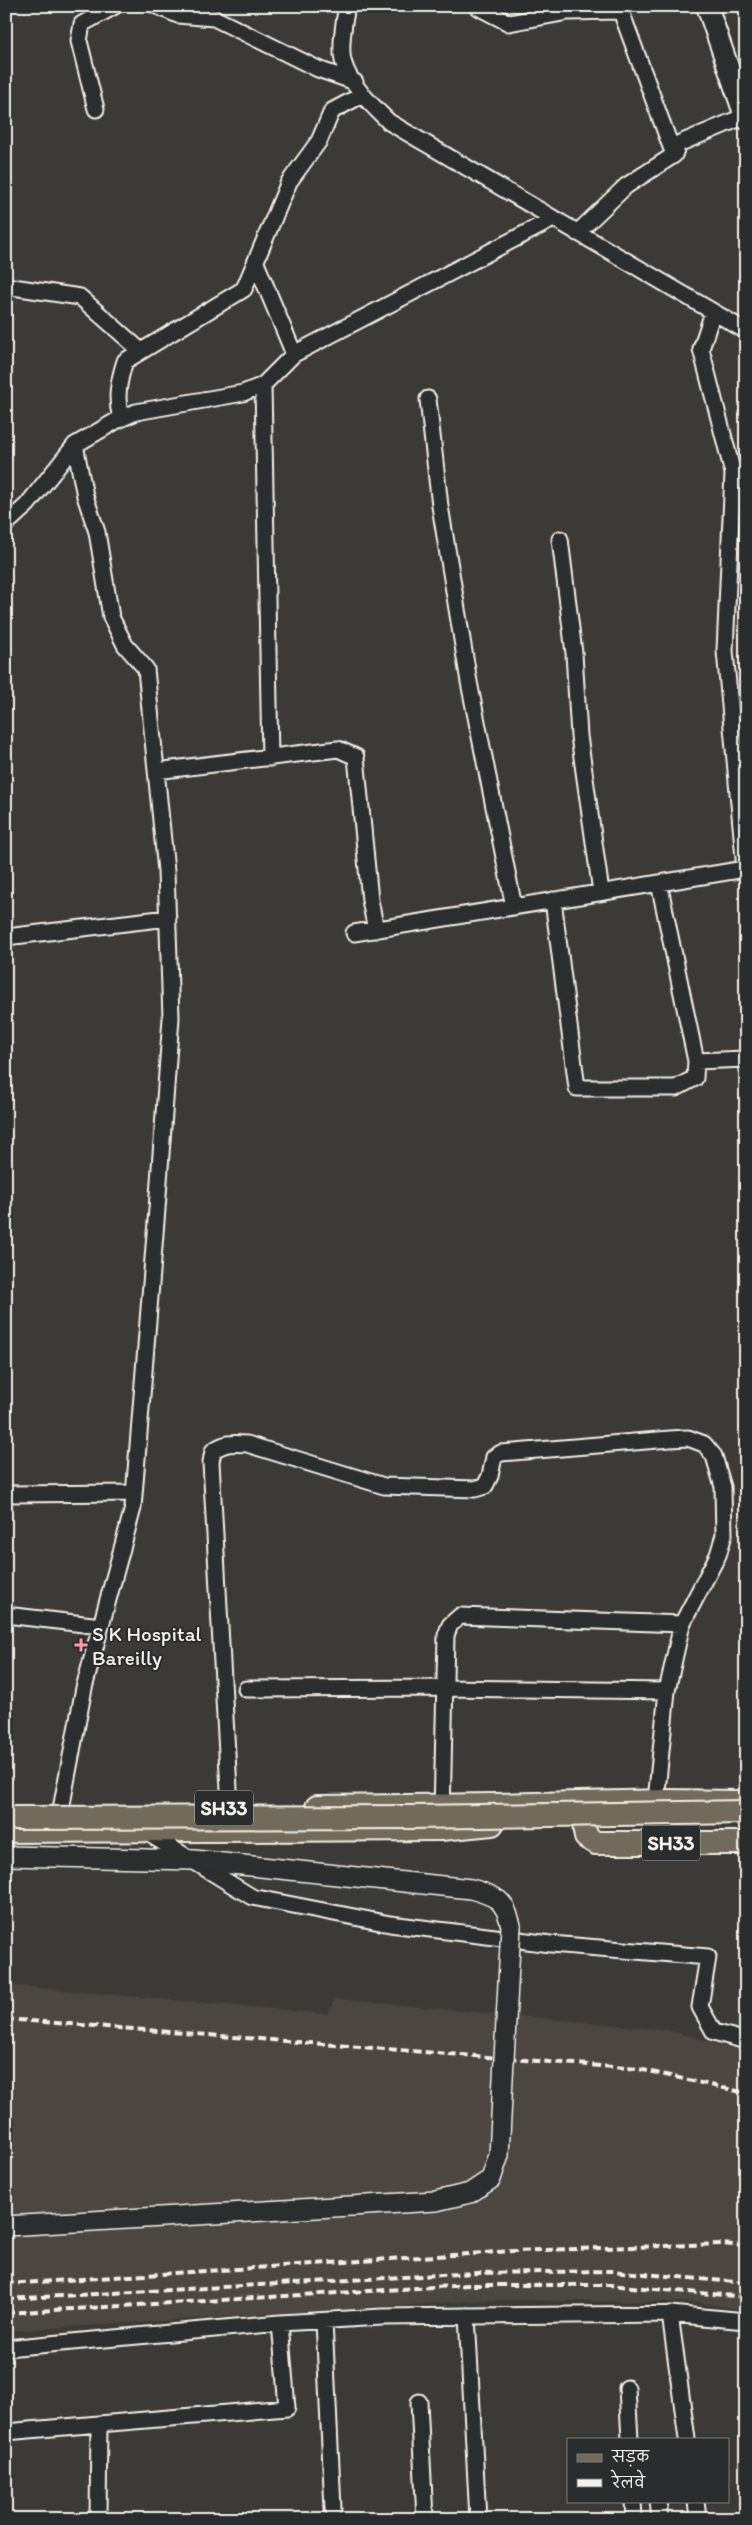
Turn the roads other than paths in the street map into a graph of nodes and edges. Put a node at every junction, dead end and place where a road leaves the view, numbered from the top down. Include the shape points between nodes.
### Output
1 (114, 6) edge
2 (157, 6) edge
3 (347, 6) edge
4 (476, 6) edge
5 (707, 6) edge
6 (619, 8) edge
7 (359, 88) junction
8 (96, 108) dead end
9 (745, 117) edge
10 (674, 155) junction
11 (553, 220) junction
12 (577, 233) junction
13 (256, 263) junction
14 (6, 286) edge
15 (712, 312) junction
16 (746, 331) edge
17 (140, 351) junction
18 (294, 354) junction
19 (264, 385) junction
20 (428, 399) dead end
21 (121, 418) junction
22 (75, 445) junction
23 (740, 472) edge
24 (6, 524) edge
25 (560, 539) dead end
26 (270, 758) junction
27 (156, 771) junction
28 (745, 869) edge
29 (659, 883) junction
30 (601, 892) junction
31 (553, 900) junction
32 (514, 907) junction
33 (168, 918) junction
34 (376, 930) junction
35 (354, 933) dead end
36 (6, 937) edge
37 (746, 1059) edge
38 (696, 1061) junction
39 (134, 1493) junction
40 (6, 1494) edge
41 (6, 1615) edge
42 (682, 1624) junction
43 (101, 1626) junction
44 (445, 1688) junction
45 (246, 1689) dead end
46 (667, 1691) junction
47 (656, 1801) junction
48 (746, 1802) edge
49 (442, 1804) junction
50 (61, 1808) junction
51 (230, 1808) junction
52 (746, 1812) edge
53 (582, 1813) junction
54 (8, 1819) edge
55 (746, 1819) edge
56 (441, 1829) junction
57 (146, 1832) junction
58 (746, 1843) edge
59 (6, 1856) edge
60 (194, 1860) junction
61 (746, 2041) edge
62 (6, 2226) edge
63 (670, 2314) junction
64 (467, 2316) junction
65 (324, 2321) junction
66 (280, 2323) junction
67 (745, 2325) edge
68 (6, 2348) edge
69 (627, 2388) dead end
70 (419, 2402) dead end
71 (99, 2424) junction
72 (6, 2432) edge
73 (630, 2438) edge
74 (687, 2438) edge
75 (633, 2502) edge
76 (658, 2502) edge
77 (696, 2502) edge
78 (334, 2509) dead end
79 (98, 2519) edge
80 (426, 2519) edge
81 (478, 2519) edge
82 (634, 2519) edge
83 (660, 2519) edge
84 (698, 2519) edge

1 - 8 street via 82,24 79,41
2 - 7 street via 178,15 214,18
3 - 7 street via 343,23 343,64
4 - 6 street via 509,23 568,12
5 - 9 main road
6 - 10 street
7 - 11 street via 389,122
7 - 13 street via 332,111 319,142 289,182
9 - 10 street via 678,144
10 - 12 street via 626,186
11 - 12 street
11 - 18 street
12 - 15 street
13 - 17 street via 244,289
13 - 18 street
14 - 17 street via 80,297
15 - 16 street
15 - 23 street via 701,349
17 - 21 street via 125,361 118,384
18 - 19 street
19 - 21 street via 243,393 136,412
19 - 26 street
20 - 32 street via 440,506 469,682
21 - 22 street
22 - 24 street via 27,505
22 - 27 street via 85,496 97,532 111,616 125,645 146,669
23 - 28 street via 725,651
25 - 30 street via 574,653 579,736
26 - 27 street via 263,756
26 - 34 street via 338,748 356,757 370,900
27 - 33 street
28 - 29 street
29 - 30 street
29 - 38 street
30 - 31 street
31 - 32 street
31 - 38 street via 577,1088 676,1088 695,1078
32 - 34 street
33 - 36 street
33 - 39 street via 171,1018
34 - 35 street
37 - 38 street
39 - 40 street
39 - 43 street via 133,1508
41 - 43 street
42 - 44 street via 460,1616 450,1625 446,1635
42 - 46 street
42 - 51 street via 718,1555 724,1535 724,1487 717,1463 704,1444 688,1438 501,1453 494,1457 485,1486 475,1489 384,1486 247,1444 223,1444 213,1451 211,1462
43 - 50 street via 84,1688
44 - 45 street
44 - 46 street
44 - 49 street
46 - 47 street
47 - 48 main road
47 - 53 main road
49 - 51 main road, SH33
49 - 53 main road
49 - 56 street
50 - 51 main road, SH33
50 - 54 main road, SH33
52 - 54 main road, bridge
53 - 55 main road
53 - 56 main road
53 - 58 main road, SH33 via 586,1837 596,1843
54 - 57 main road, SH33
56 - 57 main road, SH33
57 - 60 street
59 - 60 street
60 - 61 street via 252,1897 362,1919 551,1944 708,1957 700,2007 714,2032
60 - 62 street, bridge via 471,1889 493,1895 507,1908 511,1926 499,2155 491,2179 470,2193 436,2201
63 - 64 street
63 - 67 street
63 - 74 street
64 - 65 street
64 - 81 street
65 - 66 street
65 - 78 street
66 - 68 street
66 - 71 street via 287,2408
69 - 73 street
70 - 80 street
71 - 72 street
71 - 79 street
75 - 82 street
76 - 83 street
77 - 84 street

